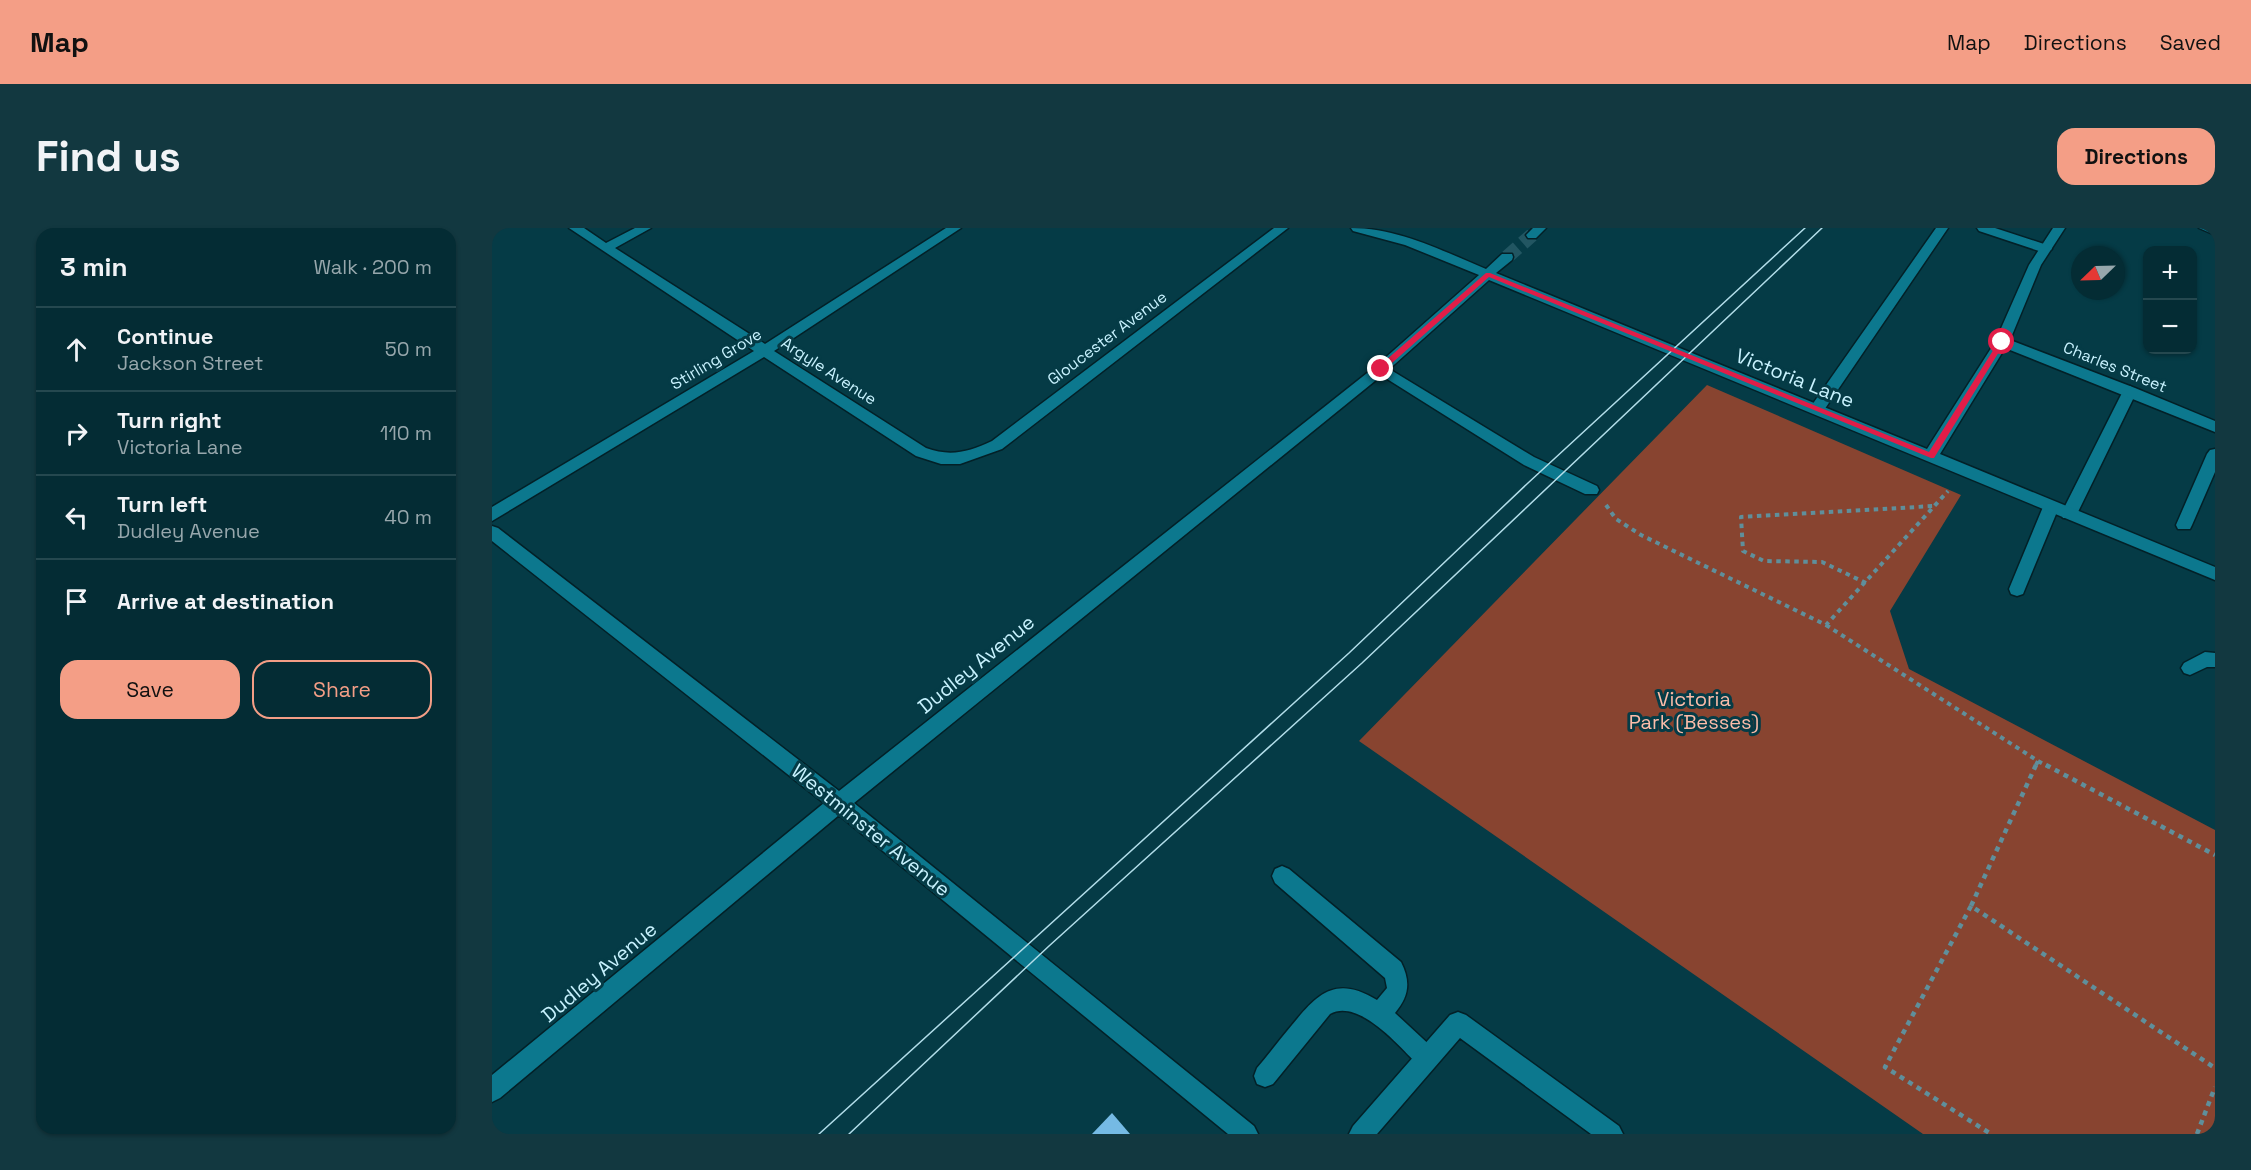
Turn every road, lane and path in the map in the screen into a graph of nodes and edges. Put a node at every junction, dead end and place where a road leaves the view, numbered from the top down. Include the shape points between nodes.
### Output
1 (575, 228) edge
2 (645, 228) edge
3 (955, 228) edge
4 (1282, 228) edge
5 (1357, 228) edge
6 (1942, 228) edge
7 (1983, 228) edge
8 (2059, 228) edge
9 (2205, 228) edge
10 (2215, 231) edge
11 (607, 247) junction
12 (2046, 249) junction
13 (1507, 257) tunnel mouth
14 (1488, 274) junction
15 (2002, 342) junction
16 (764, 351) junction
17 (1381, 369) junction
18 (2130, 391) junction
19 (1817, 409) junction
20 (2215, 427) edge
21 (2215, 454) edge
22 (1931, 456) junction
23 (946, 460) joint
24 (1965, 471) junction
25 (1591, 490) joint
26 (1935, 506) junction
27 (2051, 507) junction
28 (2069, 514) junction
29 (492, 515) edge
30 (2184, 525) dead end
31 (492, 532) edge
32 (2215, 574) edge
33 (1866, 583) junction
34 (2017, 589) dead end
35 (1826, 625) junction
36 (2215, 660) edge
37 (2190, 668) dead end
38 (2038, 761) junction
39 (838, 803) junction
40 (2215, 855) edge
41 (1282, 876) dead end
42 (1971, 906) junction
43 (1378, 1015) junction
44 (1427, 1058) junction
45 (2215, 1068) edge
46 (1265, 1076) dead end
47 (2215, 1087) edge
48 (492, 1089) edge
49 (1246, 1134) edge
50 (1361, 1134) edge
51 (1611, 1134) edge
52 (1991, 1134) edge
53 (2197, 1134) edge

1 - 11 street, Argyle Avenue
2 - 11 street
3 - 16 street, Stirling Grove
4 - 23 street, Gloucester Avenue via 997,445 970,457
5 - 14 street, Victoria Lane via 1409,242
6 - 19 street
7 - 12 street
8 - 12 street
9 - 10 street
11 - 16 street, Argyle Avenue
12 - 15 street
13 - 14 street, Dudley Avenue
14 - 17 street, Dudley Avenue
14 - 19 street, Victoria Lane
15 - 18 street, Charles Street
15 - 22 street
16 - 23 street, Argyle Avenue via 921,452
16 - 29 street, Stirling Grove
17 - 25 street via 1528,461
17 - 39 street, Dudley Avenue
18 - 20 street, Charles Street
18 - 28 street
19 - 22 street, Victoria Lane
21 - 30 street
22 - 24 street, Victoria Lane
24 - 26 path
24 - 27 street, Victoria Lane
25 - 35 path via 1616,519 1641,535
26 - 33 path
26 - 33 path via 1741,517 1743,551 1764,561 1822,562
27 - 28 street, Victoria Lane
27 - 34 street
28 - 32 street, Victoria Lane
31 - 39 street, Westminster Avenue
33 - 35 path
35 - 38 path
36 - 37 street via 2205,659
38 - 40 path
38 - 42 path
39 - 48 street, Dudley Avenue
39 - 49 street, Westminster Avenue
41 - 43 street via 1394,970 1399,984 1397,995
42 - 45 path
42 - 52 path via 1885,1067
43 - 44 street
43 - 46 street via 1350,998 1326,1002
44 - 50 street
44 - 51 street via 1458,1023
47 - 53 path

